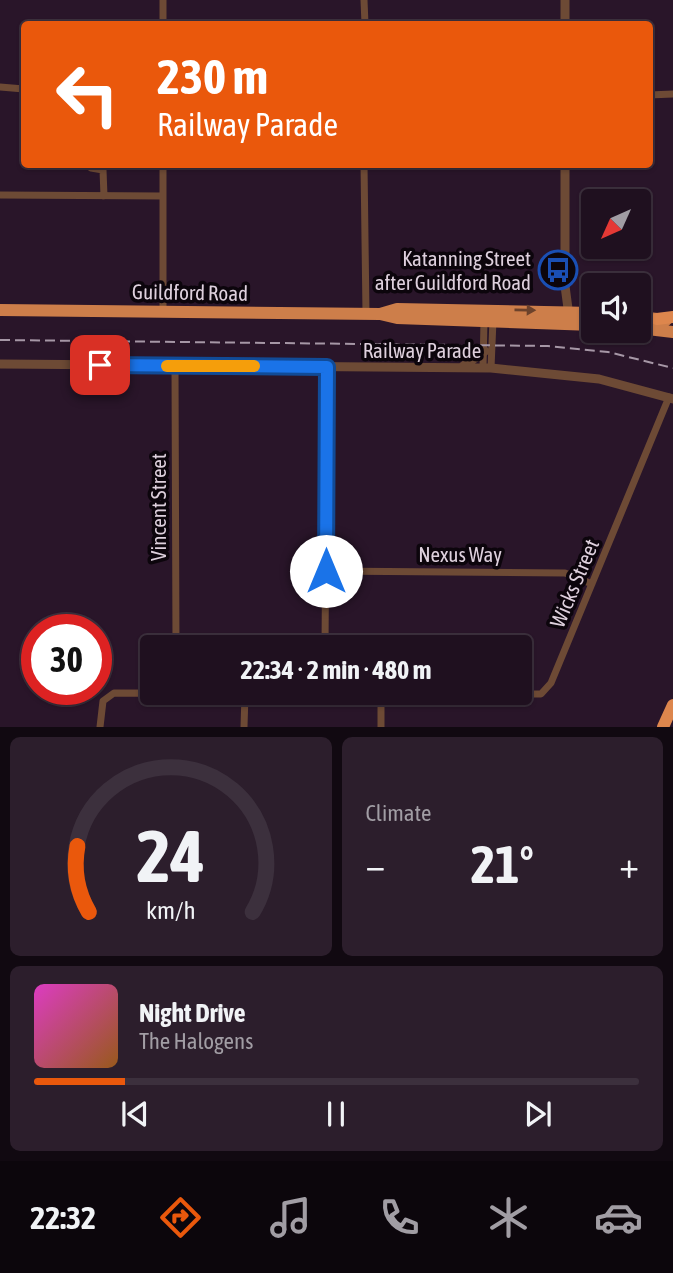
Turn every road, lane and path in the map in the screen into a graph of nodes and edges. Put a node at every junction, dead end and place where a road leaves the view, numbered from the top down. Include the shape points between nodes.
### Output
1 (163, 0) edge
2 (365, 0) edge
3 (565, 0) edge
4 (163, 21) edge
5 (365, 21) edge
6 (565, 21) edge
7 (0, 87) edge
8 (21, 89) edge
9 (653, 94) edge
10 (673, 94) edge
11 (91, 168) dead end
12 (163, 168) edge
13 (364, 168) edge
14 (565, 168) edge
15 (0, 195) edge
16 (104, 196) junction
17 (163, 196) junction
18 (0, 310) edge
19 (163, 312) junction
20 (366, 314) junction
21 (488, 315) junction
22 (581, 315) edge
23 (564, 317) junction
24 (651, 318) edge
25 (673, 319) edge
26 (581, 322) edge
27 (651, 329) edge
28 (673, 332) edge
29 (485, 351) junction
30 (0, 364) edge
31 (175, 366) junction
32 (327, 367) junction
33 (460, 368) junction
34 (487, 368) junction
35 (671, 398) edge
36 (326, 571) junction
37 (592, 584) junction
38 (176, 635) edge
39 (325, 635) edge
40 (140, 693) edge
41 (532, 694) edge
42 (245, 705) edge
43 (381, 705) edge
44 (673, 705) edge
45 (673, 720) edge
46 (100, 727) edge
47 (244, 727) edge
48 (382, 727) edge
49 (663, 727) edge
50 (669, 727) edge

1 - 4 street
2 - 5 street
3 - 6 street
7 - 8 street
9 - 10 street
11 - 16 street via 103,170
12 - 17 street
13 - 20 street
14 - 23 street
15 - 16 street
16 - 17 street
17 - 19 street
18 - 19 highway, Guildford Road
19 - 20 highway, Guildford Road
20 - 21 highway, Guildford Road via 397,309
21 - 23 highway, Guildford Road
21 - 29 street
21 - 34 street
22 - 23 highway, Guildford Road
23 - 26 highway, Guildford Road
24 - 25 highway
27 - 28 highway
29 - 33 street
29 - 34 street
30 - 31 street, Railway Parade
31 - 32 street, Railway Parade
31 - 38 street, Vincent Street
32 - 33 street, Railway Parade
32 - 36 street
33 - 34 street, Railway Parade
34 - 35 street, Railway Parade via 588,377
35 - 37 street, Wicks Street
36 - 37 street, Nexus Way via 565,573
36 - 39 street
37 - 41 street, Wicks Street via 551,683 541,694
40 - 46 street, Wicks Street via 114,693 103,701
42 - 47 street
43 - 48 street
44 - 49 highway
45 - 50 highway

